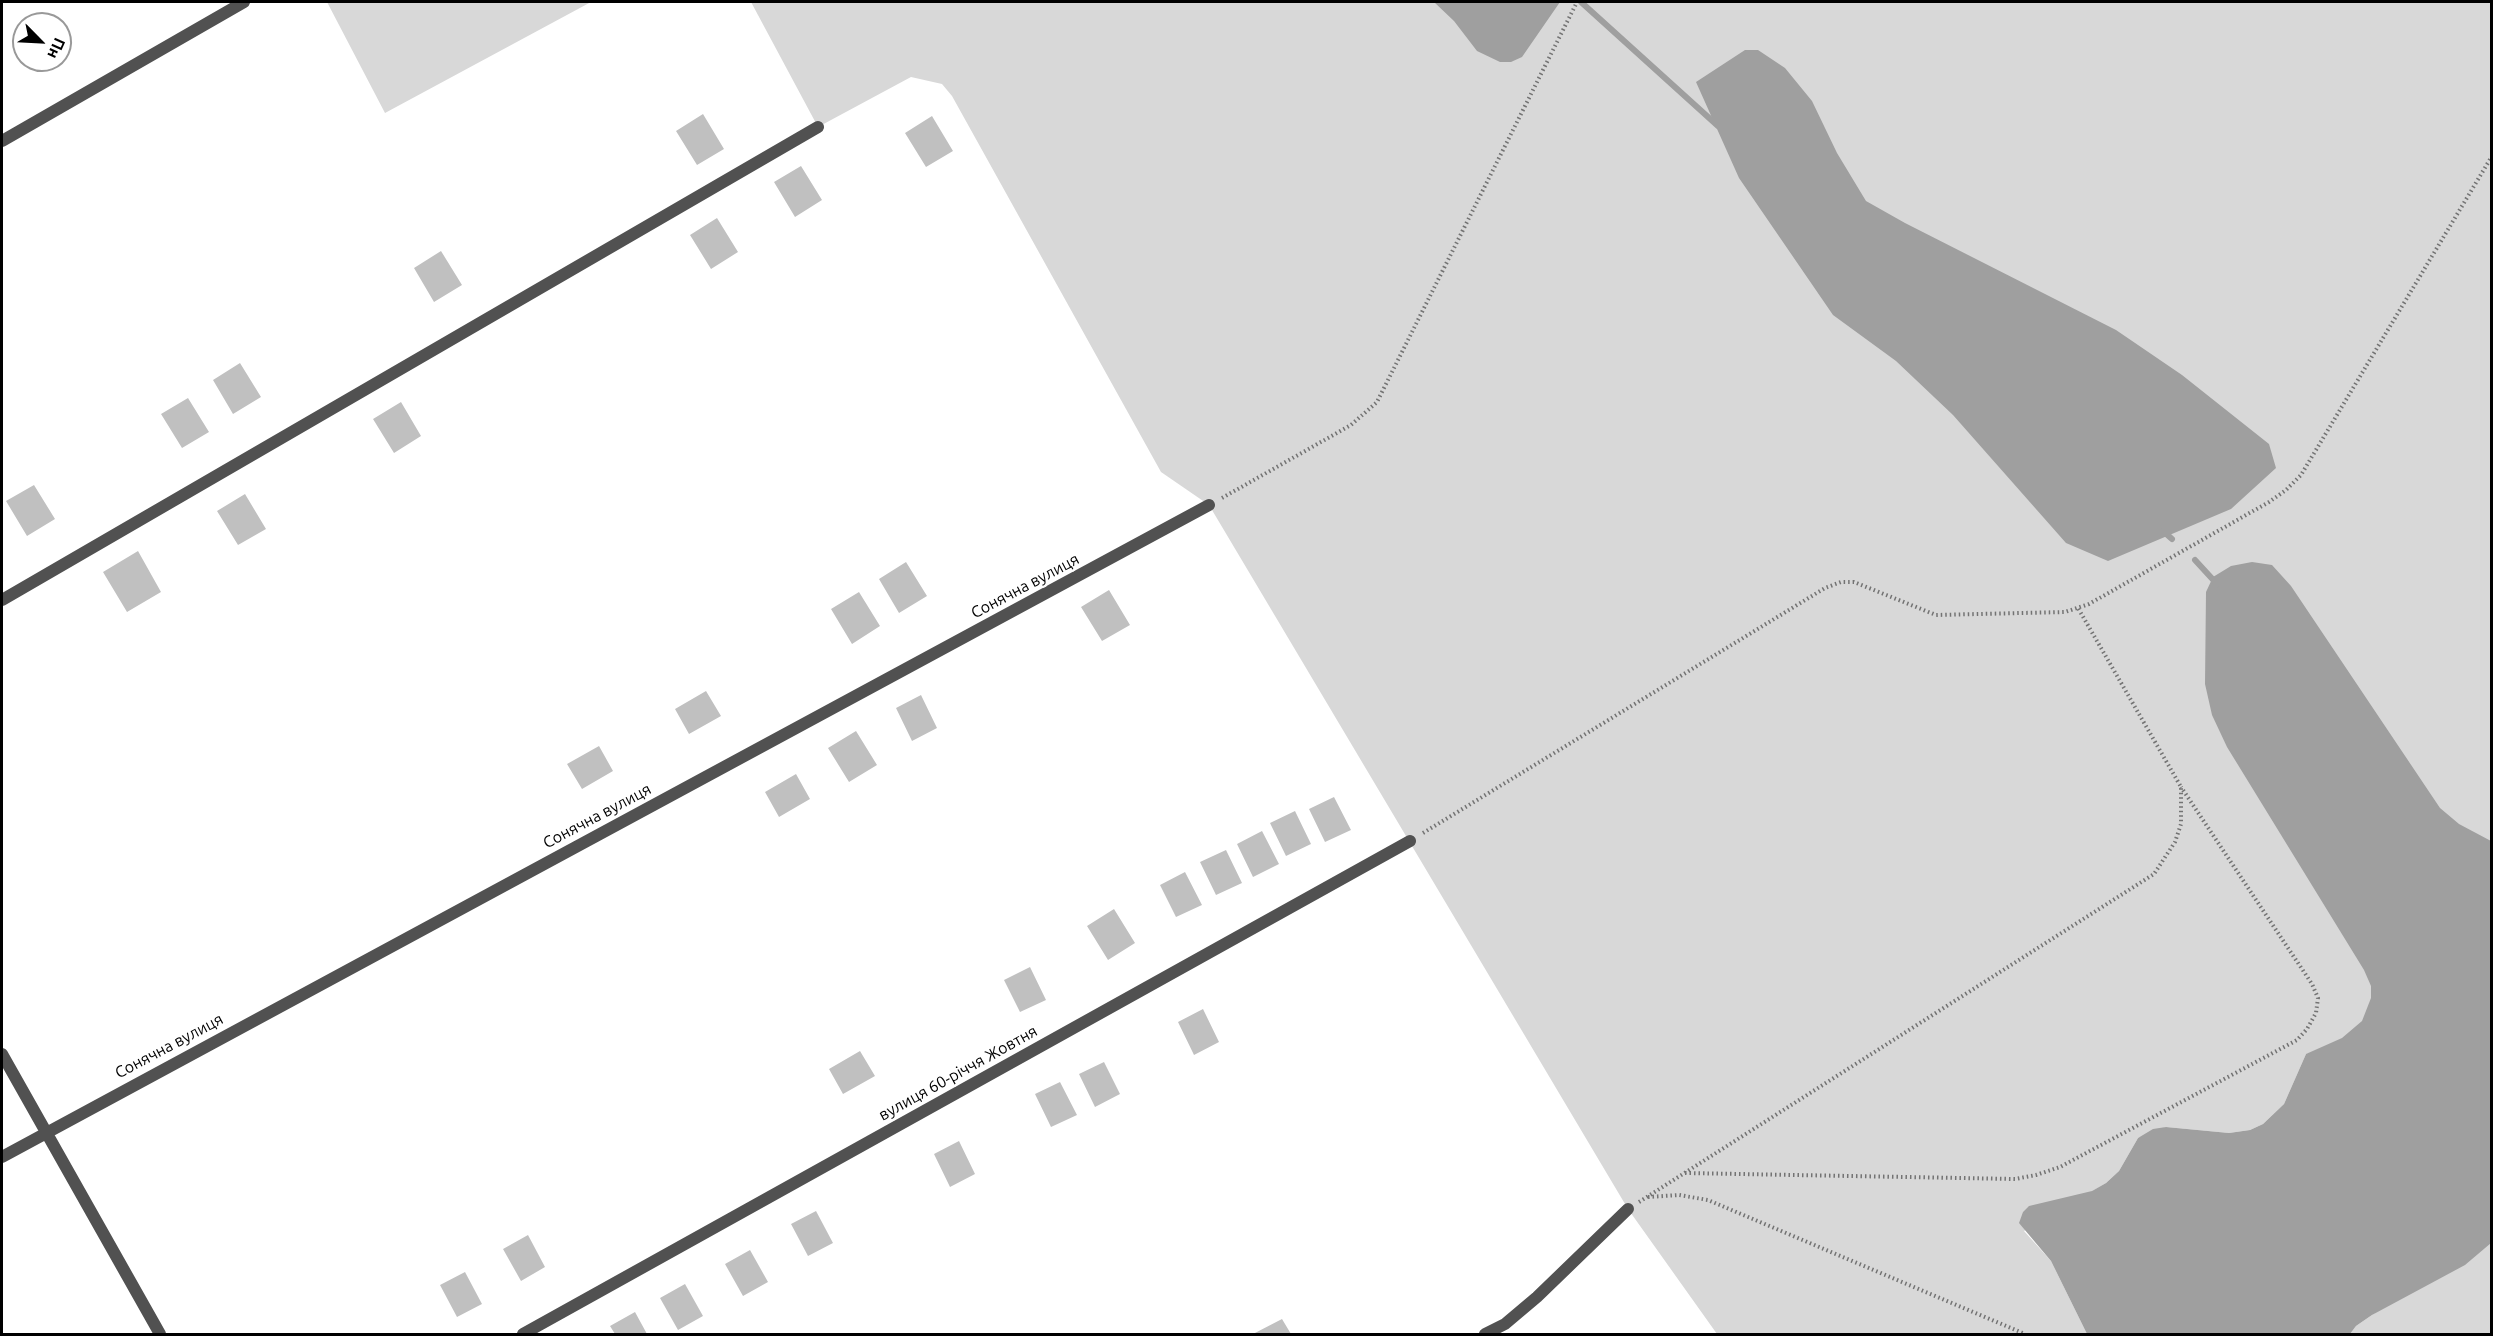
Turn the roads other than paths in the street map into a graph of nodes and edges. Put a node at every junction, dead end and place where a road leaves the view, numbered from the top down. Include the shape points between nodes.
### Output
1 (244, 2) edge
2 (818, 127) dead end
3 (2, 141) edge
4 (1209, 505) road end
5 (2, 600) edge
6 (1410, 841) road end
7 (2, 1054) edge
8 (45, 1132) junction
9 (2, 1157) edge
10 (1628, 1209) road end
11 (160, 1335) edge
12 (523, 1335) edge
13 (1485, 1335) edge

1 - 3 street
2 - 5 street
4 - 8 street, Сонячна вулиця
6 - 12 street, вулиця 60-річчя Жовтня
7 - 8 street
8 - 9 street, Сонячна вулиця
8 - 11 street
10 - 13 street via 1537,1297

